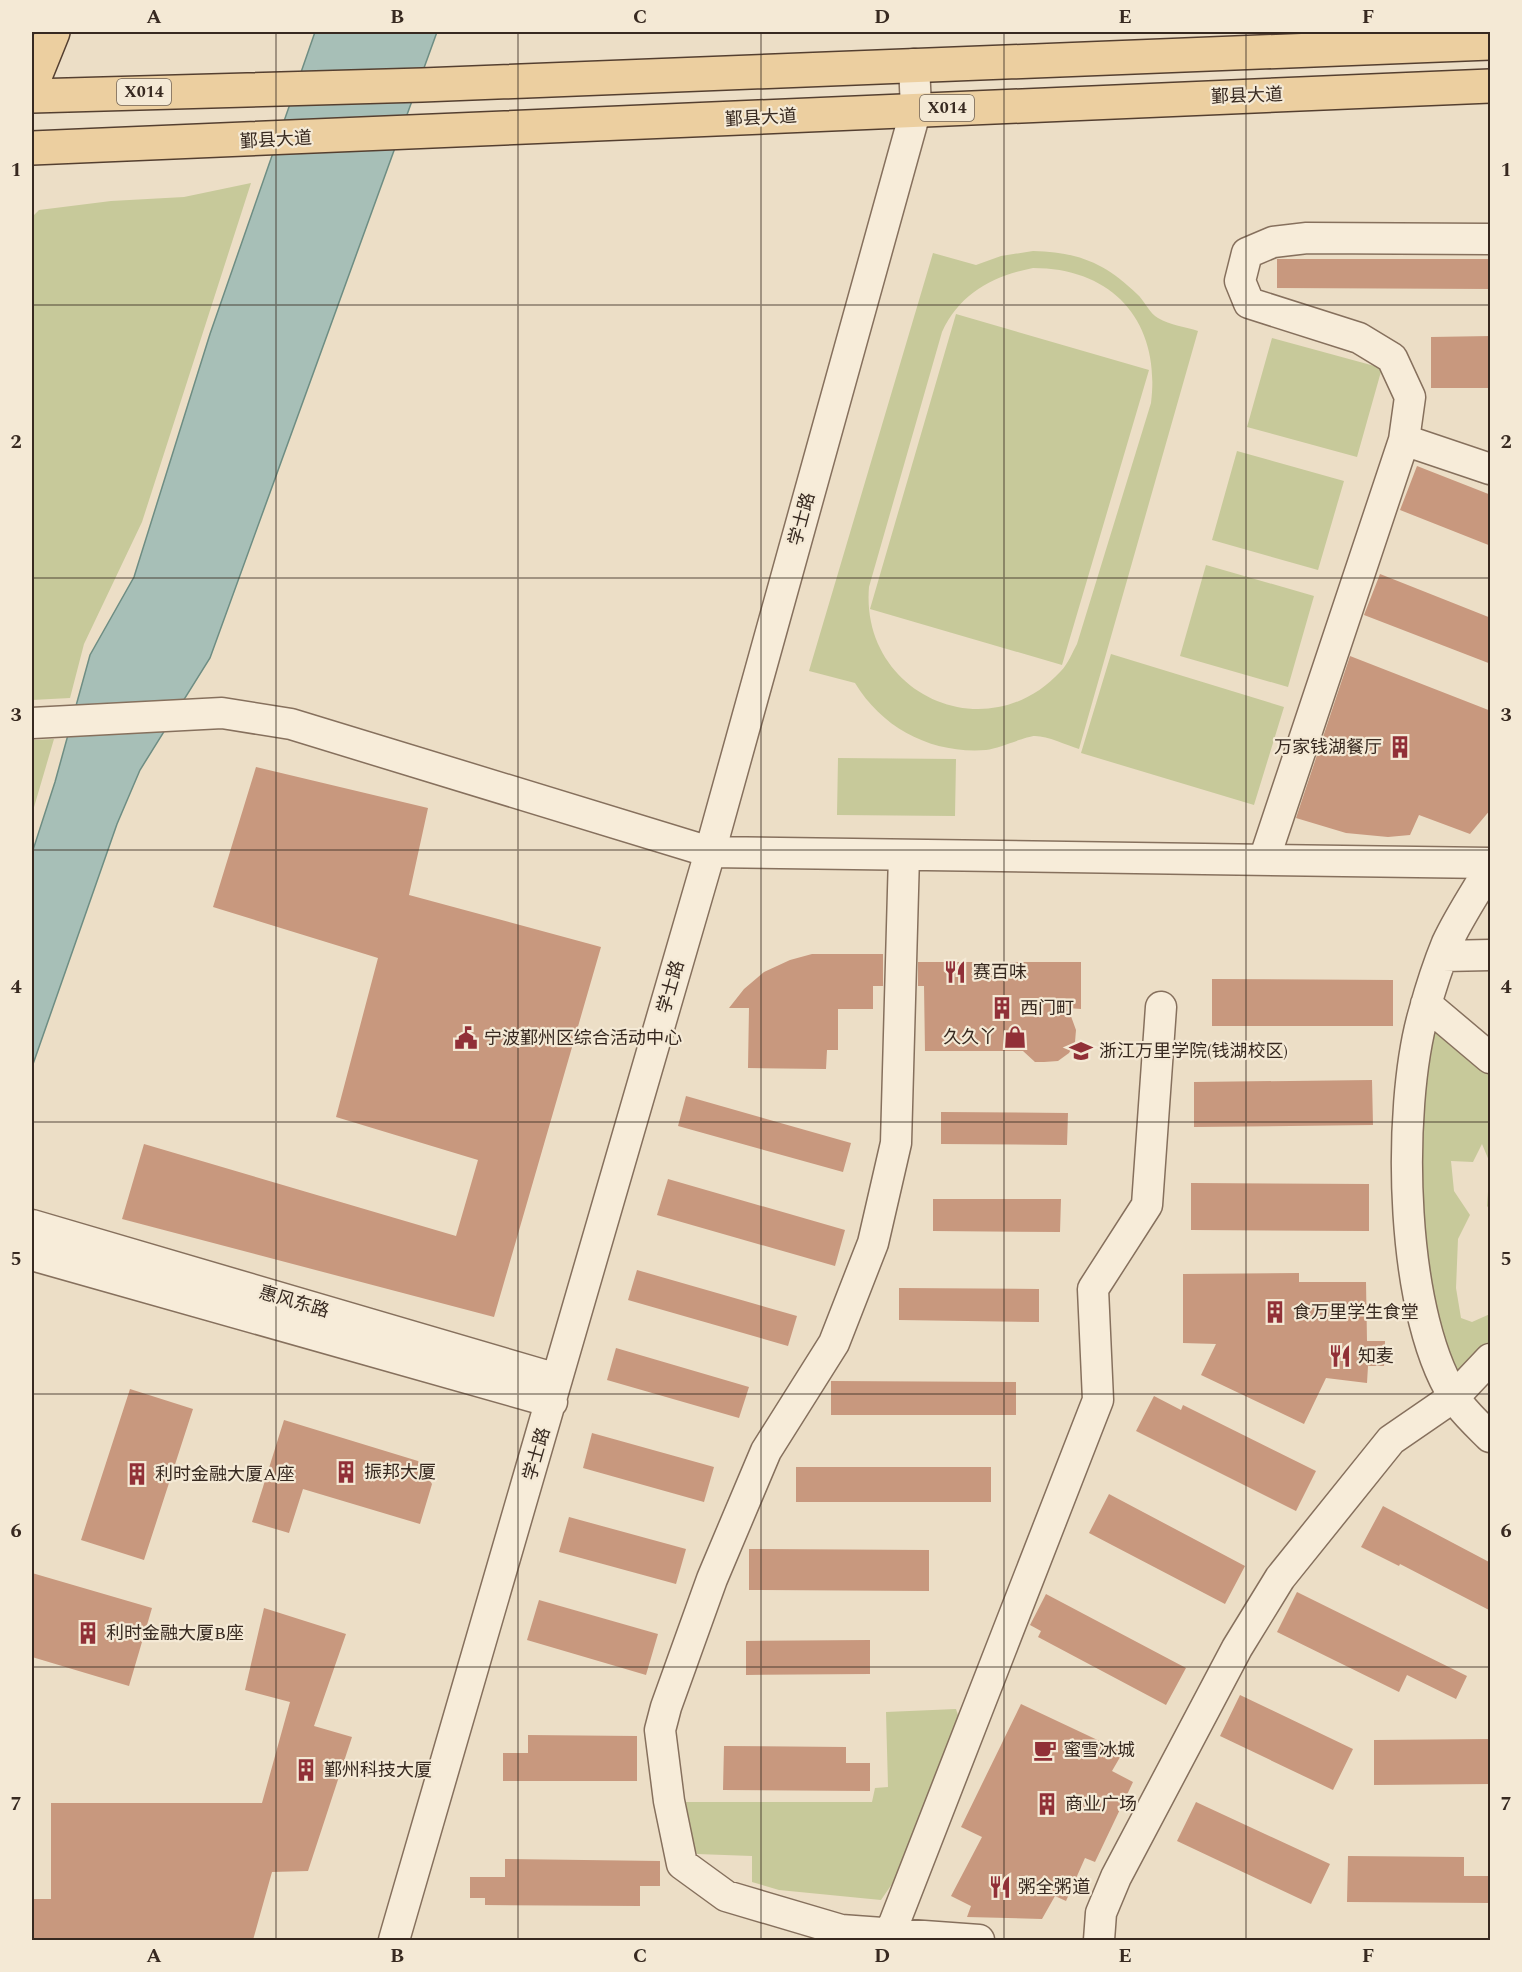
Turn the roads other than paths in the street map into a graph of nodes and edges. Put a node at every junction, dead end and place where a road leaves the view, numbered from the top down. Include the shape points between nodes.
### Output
1 (53, 32) edge
2 (1491, 43) edge
3 (914, 64) junction
4 (32, 84) edge
5 (1491, 86) edge
6 (32, 96) edge
7 (916, 109) junction
8 (32, 148) edge
9 (1491, 239) edge
10 (1404, 440) junction
11 (1491, 469) edge
12 (32, 723) edge
13 (710, 852) junction
14 (904, 855) junction
15 (1264, 860) junction
16 (1491, 863) edge
17 (1491, 868) edge
18 (1491, 955) edge
19 (1443, 956) junction
20 (1426, 1004) junction
21 (1161, 1007) dead end
22 (1490, 1057) edge
23 (32, 1225) edge
24 (32, 1255) edge
25 (1491, 1359) edge
26 (554, 1391) junction
27 (1455, 1396) junction
28 (1491, 1437) edge
29 (890, 1934) junction
30 (394, 1941) edge
31 (980, 1941) edge
32 (1099, 1941) edge

1 - 4 main road
2 - 3 main road, X014
3 - 6 main road, X014 via 422,85
3 - 7 street, 学士路
5 - 7 main road, 鄞县大道 / X014
7 - 8 main road, 鄞县大道 / X014
7 - 13 street, 学士路
9 - 10 street via 1308,238 1273,242 1247,253 1240,281 1249,303 1359,338 1392,358 1410,397
10 - 11 street
10 - 15 street
12 - 13 street via 222,712 291,724
13 - 14 street
13 - 26 street, 学士路
14 - 15 street
14 - 29 street via 896,1143 873,1243 834,1343 766,1451 712,1579 660,1730 682,1864 726,1896 841,1930
15 - 16 street
17 - 19 street
18 - 19 street
19 - 20 street
20 - 22 street
20 - 27 street via 1411,1089 1409,1205 1415,1281 1425,1324
21 - 29 street via 1147,1205 1093,1289 1098,1400
23 - 26 street, 惠风东路
24 - 26 street, 惠风东路
25 - 27 street
26 - 30 street, 学士路
27 - 28 street
27 - 32 street via 1391,1440 1280,1578 1237,1648 1116,1877 1101,1913
29 - 31 street

